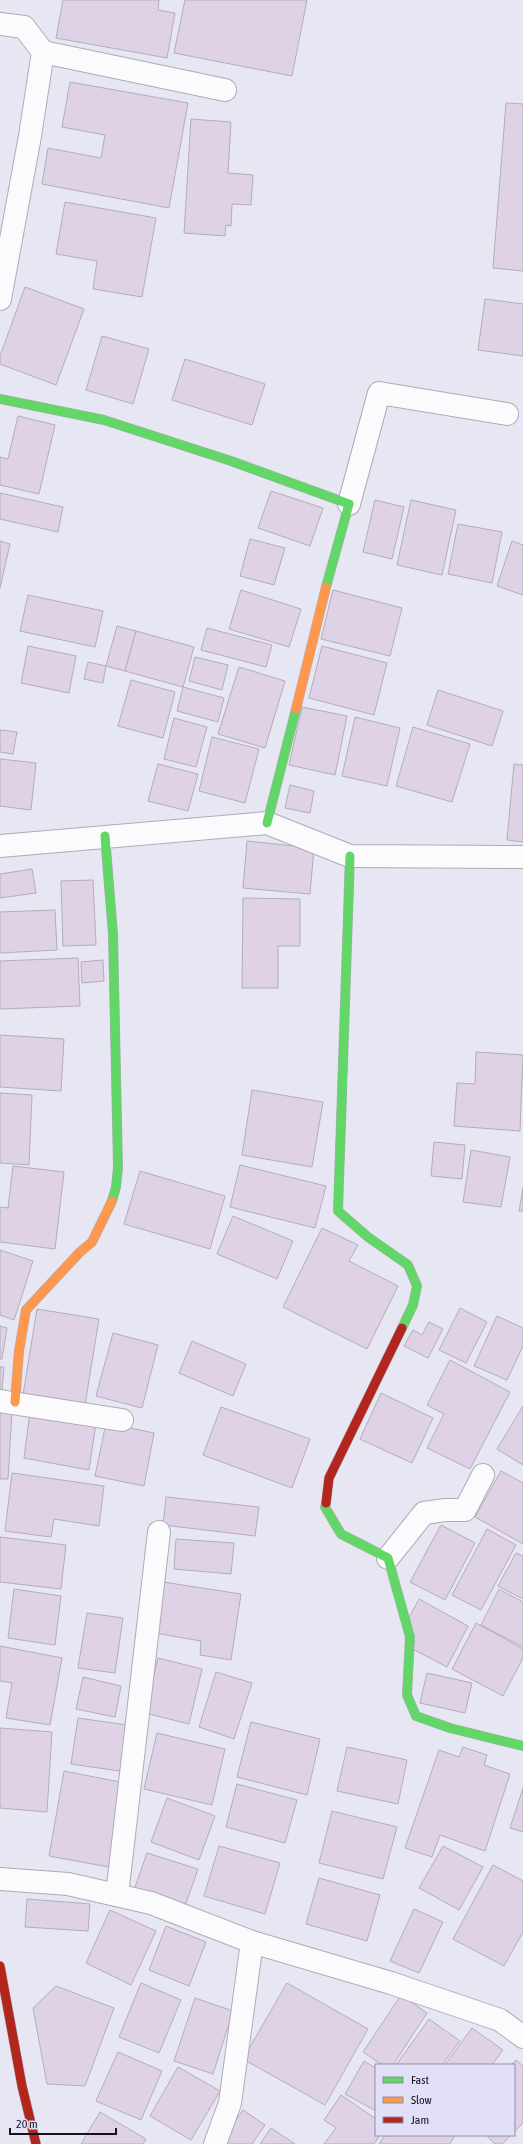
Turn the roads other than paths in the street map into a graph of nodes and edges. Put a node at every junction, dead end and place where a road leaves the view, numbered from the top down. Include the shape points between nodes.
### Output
1 (0, 24) edge
2 (43, 52) junction
3 (225, 90) dead end
4 (0, 299) edge
5 (0, 399) edge
6 (507, 414) dead end
7 (349, 504) junction
8 (267, 823) junction
9 (105, 836) junction
10 (0, 846) edge
11 (350, 856) junction
12 (523, 857) edge
13 (7, 1402) edge
14 (122, 1420) dead end
15 (483, 1475) dead end
16 (159, 1532) dead end
17 (388, 1558) junction
18 (523, 1746) edge
19 (0, 1879) edge
20 (117, 1895) junction
21 (252, 1942) junction
22 (0, 1966) edge
23 (523, 2037) edge
24 (36, 2144) edge
25 (216, 2144) edge

1 - 2 street via 24,27
2 - 3 street
2 - 4 street
5 - 7 street via 104,420 231,461
6 - 7 street via 379,393
7 - 8 street
8 - 9 street
8 - 11 street
9 - 10 street
9 - 13 street via 113,934 118,1168 116,1187 110,1210 92,1242 26,1310
11 - 12 street
11 - 17 street via 338,1211 368,1237 408,1265 417,1286 413,1305 329,1478 325,1506 341,1534
13 - 14 street
15 - 17 street via 465,1510 424,1513
16 - 20 street
17 - 18 street via 410,1637 407,1695 416,1716 450,1728
19 - 20 street via 68,1884
20 - 21 street via 151,1903
21 - 23 street via 391,1983 500,2020
21 - 25 street via 230,2102
22 - 24 street via 22,2086

